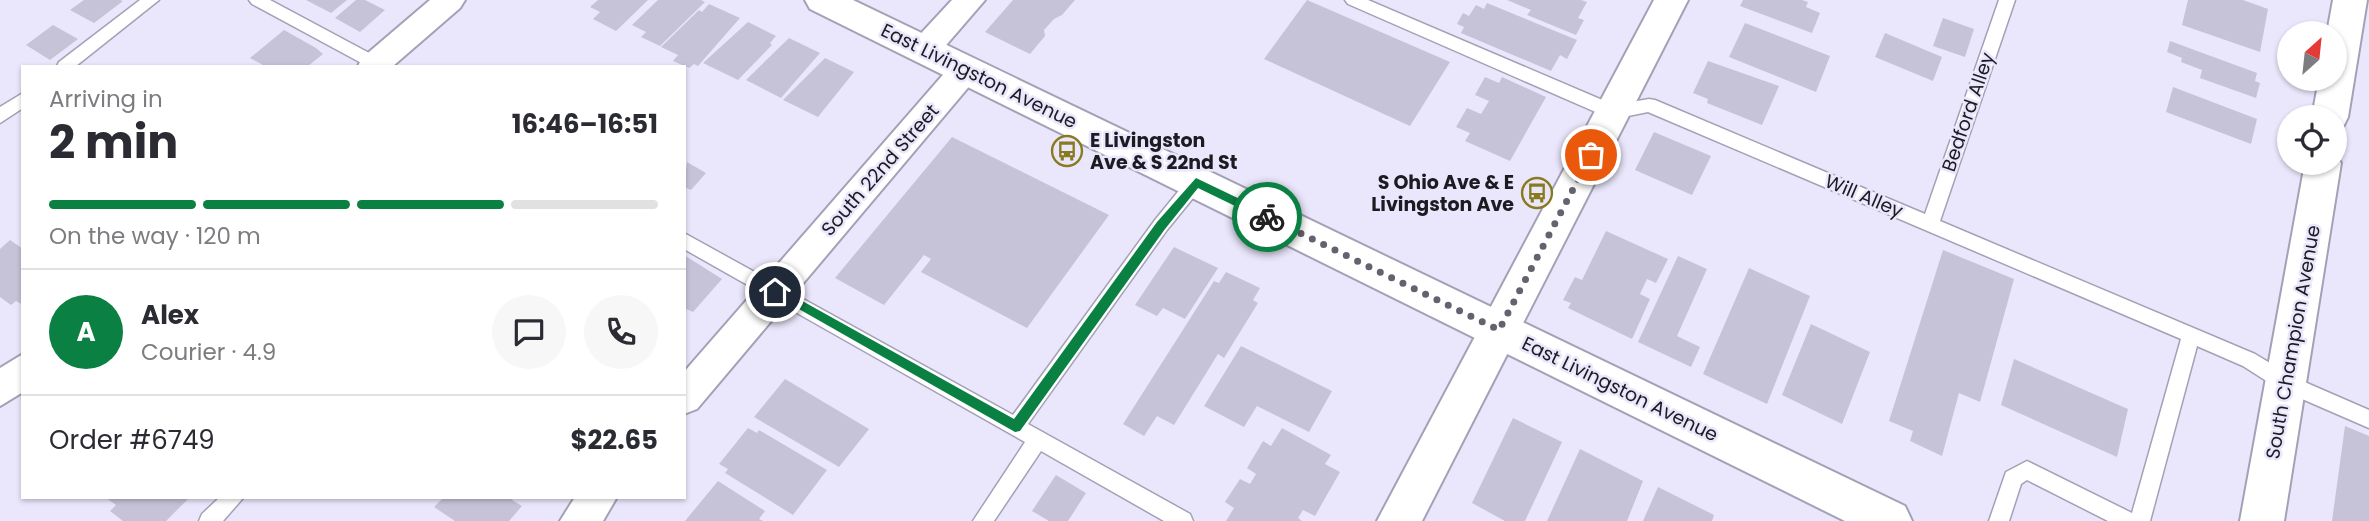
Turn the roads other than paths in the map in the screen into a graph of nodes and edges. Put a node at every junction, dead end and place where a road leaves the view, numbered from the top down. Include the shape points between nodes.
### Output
1 (151, 0) edge
2 (257, 0) edge
3 (450, 0) edge
4 (822, 0) edge
5 (970, 0) edge
6 (1353, 0) edge
7 (1671, 0) edge
8 (2007, 0) edge
9 (2350, 0) edge
10 (924, 50) junction
11 (66, 65) edge
12 (374, 65) edge
13 (377, 65) edge
14 (966, 69) junction
15 (21, 100) edge
16 (2332, 105) edge
17 (1613, 112) junction
18 (0, 116) edge
19 (2321, 175) edge
20 (1196, 182) junction
21 (1930, 224) junction
22 (686, 241) edge
23 (775, 292) junction
24 (1499, 330) junction
25 (2191, 336) junction
26 (21, 372) edge
27 (2286, 383) junction
28 (0, 390) edge
29 (686, 396) edge
30 (2369, 419) edge
31 (1015, 427) junction
32 (1038, 439) junction
33 (232, 499) edge
34 (597, 499) edge
35 (209, 521) edge
36 (579, 521) edge
37 (982, 521) edge
38 (1183, 521) edge
39 (1399, 521) edge
40 (1890, 521) edge
41 (1999, 521) edge
42 (2128, 521) edge
43 (2140, 521) edge
44 (2262, 521) edge

1 - 11 lane
2 - 12 lane
3 - 13 street
4 - 10 street, East Livingston Avenue
5 - 10 street
6 - 17 lane
7 - 17 street
8 - 21 lane, Bedford Alley
9 - 16 street
10 - 14 street, East Livingston Avenue
14 - 20 street, East Livingston Avenue
14 - 23 street, South 22nd Street
15 - 18 lane
17 - 21 lane, Will Alley via 1649,105
17 - 24 street
19 - 27 street, South Champion Avenue
20 - 24 street, East Livingston Avenue
20 - 31 lane
21 - 25 lane, Will Alley
22 - 23 lane
23 - 29 street, South 22nd Street
23 - 31 lane
24 - 39 street
24 - 40 street, East Livingston Avenue
25 - 27 lane, Will Alley via 2249,360
25 - 43 lane
26 - 28 street
27 - 30 lane, Will Alley
27 - 44 street, South Champion Avenue
31 - 32 lane
32 - 37 lane
32 - 38 lane
33 - 35 lane
34 - 36 street
41 - 42 lane via 2013,478 2027,470

